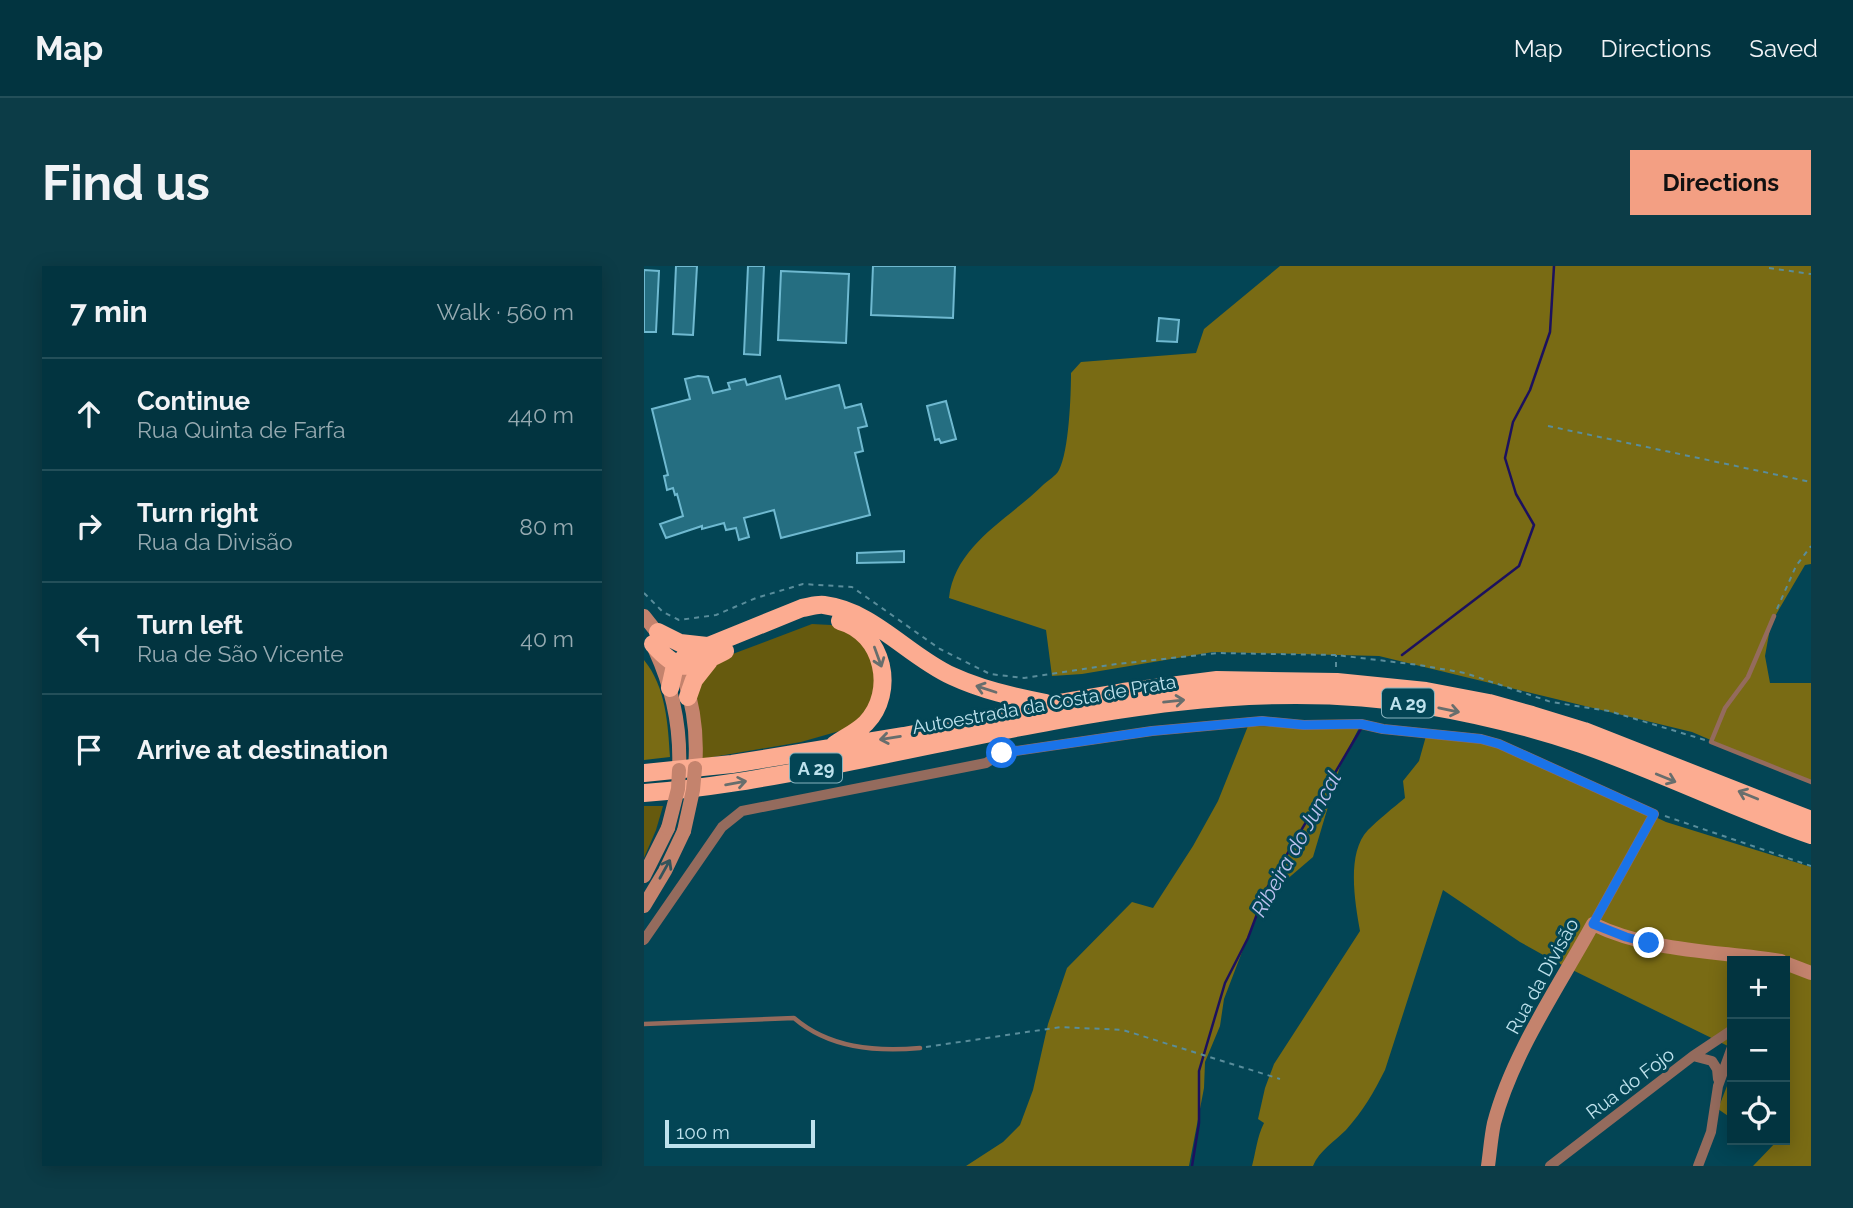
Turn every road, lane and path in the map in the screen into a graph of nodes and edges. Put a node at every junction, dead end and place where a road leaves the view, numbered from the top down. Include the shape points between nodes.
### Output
1 (1769, 268) dead end
2 (1811, 274) edge
3 (1548, 426) dead end
4 (1811, 482) edge
5 (1811, 546) edge
6 (644, 593) edge
7 (644, 616) edge
8 (1774, 616) joint
9 (652, 635) edge
10 (712, 651) junction
11 (1336, 655) junction
12 (677, 665) junction
13 (1336, 668) dead end
14 (670, 688) junction
15 (688, 697) junction
16 (1053, 704) junction
17 (687, 721) junction
18 (1711, 742) junction
19 (829, 748) junction
20 (644, 773) edge
21 (1811, 782) edge
22 (644, 793) edge
23 (1654, 814) junction
24 (1811, 820) edge
25 (1811, 835) edge
26 (1811, 866) edge
27 (644, 876) edge
28 (644, 906) edge
29 (1593, 924) junction
30 (644, 940) edge
31 (1739, 956) edge
32 (1790, 963) edge
33 (1790, 965) edge
34 (1811, 966) edge
35 (1811, 973) edge
36 (644, 1024) edge
37 (1727, 1033) edge
38 (920, 1048) joint
39 (1693, 1056) junction
40 (1727, 1062) edge
41 (1280, 1079) dead end
42 (1718, 1086) junction
43 (1488, 1166) edge
44 (1550, 1166) edge
45 (1698, 1166) edge

1 - 2 path
3 - 4 path
5 - 8 path via 1796,566
6 - 11 path via 679,620 716,615 756,597 803,584 852,587 940,649 990,674 1024,678 1218,653
7 - 9 street
8 - 18 lane via 1748,677 1725,708
9 - 10 highway
9 - 12 highway via 666,659
9 - 14 street
10 - 12 highway via 686,655
10 - 15 highway
16 -> 10 highway via 985,689 949,675 869,622 822,604 802,608
10 -> 19 highway via 811,617 829,617 863,634 882,664 878,706 865,724
11 - 13 path
11 - 18 path via 1465,673 1551,702 1609,711
12 - 14 highway
12 - 15 street
14 - 17 street
15 - 17 street
16 -> 19 highway, Autoestrada da Costa de Prata / A 29
24 -> 16 highway, Autoestrada da Costa de Prata / A 29 via 1584,731 1426,691 1337,682 1217,680
17 - 27 street, bridge via 668,828
28 -> 17 street, bridge via 684,831 696,749
18 - 21 lane
19 - 20 highway, Autoestrada da Costa de Prata / A 29
22 -> 25 highway, Autoestrada da Costa de Prata / A 29 via 733,785 1139,705 1285,694 1349,696 1423,705 1528,728
23 - 26 path
23 - 29 street, Rua da Divisão
23 - 30 street via 1481,739 1361,724 1262,721 1152,731 1002,753 986,763 742,811 722,827
29 - 31 street via 1649,943
29 - 43 street, Rua da Divisão via 1527,1041 1494,1123
32 - 34 street
33 - 35 street
36 - 38 lane via 794,1018 828,1040 890,1051
37 - 39 street, Rua do Fojo
38 - 41 path via 1060,1027 1123,1030
39 - 42 street via 1712,1061
39 - 44 street, Rua do Fojo
40 - 42 street
42 - 45 street via 1711,1132

